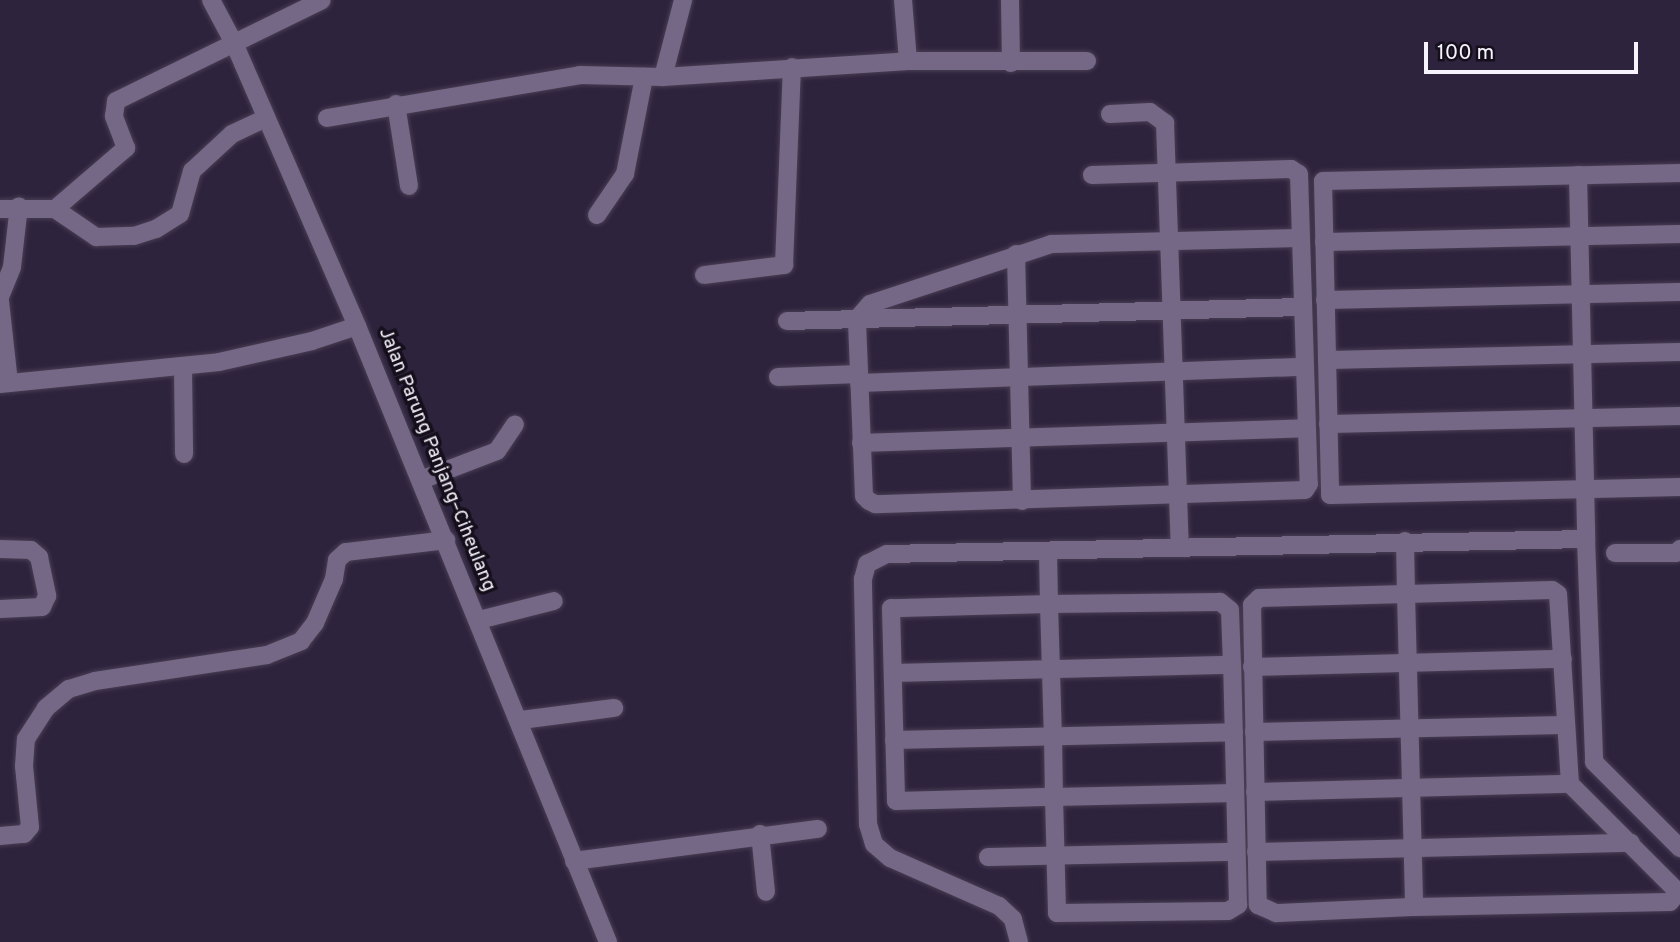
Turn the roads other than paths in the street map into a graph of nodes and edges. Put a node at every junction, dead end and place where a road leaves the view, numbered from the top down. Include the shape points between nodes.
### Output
1 (211, 0) edge
2 (322, 0) edge
3 (683, 0) edge
4 (904, 0) edge
5 (1010, 0) edge
6 (234, 43) junction
7 (908, 61) junction
8 (1087, 61) dead end
9 (1011, 63) junction
10 (792, 67) junction
11 (644, 77) junction
12 (663, 78) junction
13 (396, 104) junction
14 (1110, 114) dead end
15 (327, 118) dead end
16 (264, 119) junction
17 (1167, 173) junction
18 (1680, 173) edge
19 (1092, 175) dead end
20 (1578, 175) junction
21 (409, 186) dead end
22 (19, 206) junction
23 (0, 209) edge
24 (55, 209) junction
25 (597, 215) dead end
26 (1680, 234) edge
27 (1579, 237) junction
28 (1300, 238) junction
29 (1169, 241) junction
30 (1324, 242) junction
31 (1016, 254) junction
32 (704, 275) dead end
33 (1680, 292) edge
34 (1580, 295) junction
35 (0, 299) edge
36 (1325, 300) junction
37 (1302, 307) junction
38 (1172, 310) junction
39 (1018, 315) junction
40 (857, 319) junction
41 (787, 321) dead end
42 (357, 326) junction
43 (1680, 352) edge
44 (1582, 354) junction
45 (1326, 360) junction
46 (183, 367) junction
47 (1304, 367) junction
48 (1174, 372) junction
49 (778, 377) dead end
50 (1019, 378) junction
51 (859, 379) junction
52 (4, 384) edge
53 (1680, 416) edge
54 (1583, 418) junction
55 (515, 424) dead end
56 (1328, 424) junction
57 (1306, 428) junction
58 (1176, 433) junction
59 (1021, 438) junction
60 (861, 443) junction
61 (184, 454) dead end
62 (421, 481) junction
63 (1680, 487) edge
64 (1585, 489) junction
65 (1178, 496) junction
66 (1023, 500) junction
67 (1586, 539) junction
68 (446, 540) junction
69 (1405, 541) junction
70 (1180, 547) junction
71 (0, 549) edge
72 (1680, 549) edge
73 (1048, 551) junction
74 (1615, 553) dead end
75 (1406, 593) junction
76 (554, 601) dead end
77 (1049, 604) junction
78 (0, 609) edge
79 (479, 621) junction
80 (1563, 660) junction
81 (1408, 663) junction
82 (1232, 665) junction
83 (1252, 667) junction
84 (1051, 670) junction
85 (893, 673) junction
86 (614, 708) dead end
87 (521, 720) junction
88 (1563, 724) junction
89 (1409, 728) junction
90 (1234, 732) junction
91 (1254, 732) junction
92 (1052, 736) junction
93 (894, 740) junction
94 (1570, 784) junction
95 (1410, 788) junction
96 (1255, 792) junction
97 (1235, 793) junction
98 (1054, 797) junction
99 (818, 829) dead end
100 (760, 834) junction
101 (0, 836) edge
102 (1631, 843) junction
103 (1412, 848) junction
104 (1680, 848) edge
105 (1236, 852) junction
106 (1256, 852) junction
107 (1056, 856) junction
108 (988, 858) dead end
109 (574, 861) junction
110 (766, 892) dead end
111 (1414, 907) junction
112 (608, 942) edge
113 (1019, 942) edge

1 - 6 street, Jalan Parung Panjang–Ciheulang
2 - 6 street
3 - 12 street
4 - 7 street
5 - 9 street
6 - 16 street, Jalan Parung Panjang–Ciheulang
6 - 24 street via 117,101 114,117 126,148
7 - 9 street
7 - 10 street
8 - 9 street
10 - 12 street
10 - 32 street via 783,265
11 - 12 street
11 - 13 street via 580,75 527,87
11 - 25 street via 629,164
13 - 15 street
13 - 21 street
14 - 17 street via 1150,112 1160,117 1165,123
16 - 24 street via 232,134 192,171 180,214 156,229 134,236 96,237
16 - 42 street, Jalan Parung Panjang–Ciheulang
17 - 19 street
17 - 28 street via 1296,171
17 - 29 street
18 - 20 street
20 - 27 street
20 - 30 street via 1322,181
22 - 23 street
22 - 24 street
22 - 35 street via 13,262
26 - 27 street
27 - 30 street
27 - 34 street
28 - 29 street
28 - 37 street
29 - 31 street via 1051,244
29 - 38 street
30 - 36 street
31 - 39 street
31 - 40 street via 870,304
33 - 34 street
34 - 36 street
34 - 44 street
35 - 52 street
36 - 45 street
37 - 38 street
37 - 47 street
38 - 39 street
38 - 48 street
39 - 40 street
39 - 50 street
40 - 41 street
40 - 51 street
42 - 46 street via 312,341
42 - 62 street, Jalan Parung Panjang–Ciheulang
43 - 44 street
44 - 45 street
44 - 54 street
45 - 56 street
46 - 52 street
46 - 61 street
47 - 48 street
47 - 57 street
48 - 50 street
48 - 58 street
49 - 51 street
50 - 51 street
50 - 59 street
51 - 60 street
53 - 54 street
54 - 56 street
54 - 64 street
55 - 62 street via 498,451
56 - 64 street via 1330,495
57 - 58 street
57 - 65 street via 1309,484 1304,490
58 - 59 street
58 - 65 street
59 - 60 street
59 - 66 street
60 - 66 street via 864,496 875,504
62 - 68 street, Jalan Parung Panjang–Ciheulang
63 - 64 street
64 - 67 street
65 - 66 street
65 - 70 street
67 - 69 street
67 - 104 street via 1594,762
68 - 79 street, Jalan Parung Panjang–Ciheulang
68 - 101 street via 346,552 337,560 334,579 301,641 267,655 69,689 46,708 26,739 23,766 30,827 24,834
69 - 70 street
69 - 75 street
70 - 73 street
71 - 78 street via 31,550 39,557 47,596 42,607
72 - 74 street via 1676,553
73 - 77 street
73 - 113 street via 887,554 867,564 863,579 868,824 874,844 890,858 999,906 1013,919
75 - 80 street via 1552,590 1561,598
75 - 81 street
75 - 83 street via 1259,598 1252,605
76 - 79 street
77 - 82 street via 1220,602 1230,610
77 - 84 street
77 - 85 street via 891,608
79 - 87 street, Jalan Parung Panjang–Ciheulang
80 - 81 street
80 - 88 street
81 - 83 street
81 - 89 street
82 - 84 street
82 - 90 street
83 - 91 street
84 - 85 street
84 - 92 street
85 - 93 street
86 - 87 street
87 - 109 street, Jalan Parung Panjang–Ciheulang
88 - 89 street
88 - 94 street
89 - 91 street
89 - 95 street
90 - 92 street
90 - 97 street
91 - 96 street
92 - 93 street
92 - 98 street
93 - 98 street via 896,801
94 - 95 street
94 - 102 street
95 - 96 street
95 - 103 street
96 - 106 street
97 - 98 street
97 - 105 street
98 - 107 street
99 - 100 street
100 - 109 street
100 - 110 street
102 - 103 street
102 - 111 street via 1677,887 1677,897 1670,902
103 - 106 street
103 - 111 street
105 - 107 street
105 - 107 street via 1238,905 1228,911 1063,916 1057,913
106 - 111 street via 1258,905 1265,910
107 - 108 street
109 - 112 street, Jalan Parung Panjang–Ciheulang

